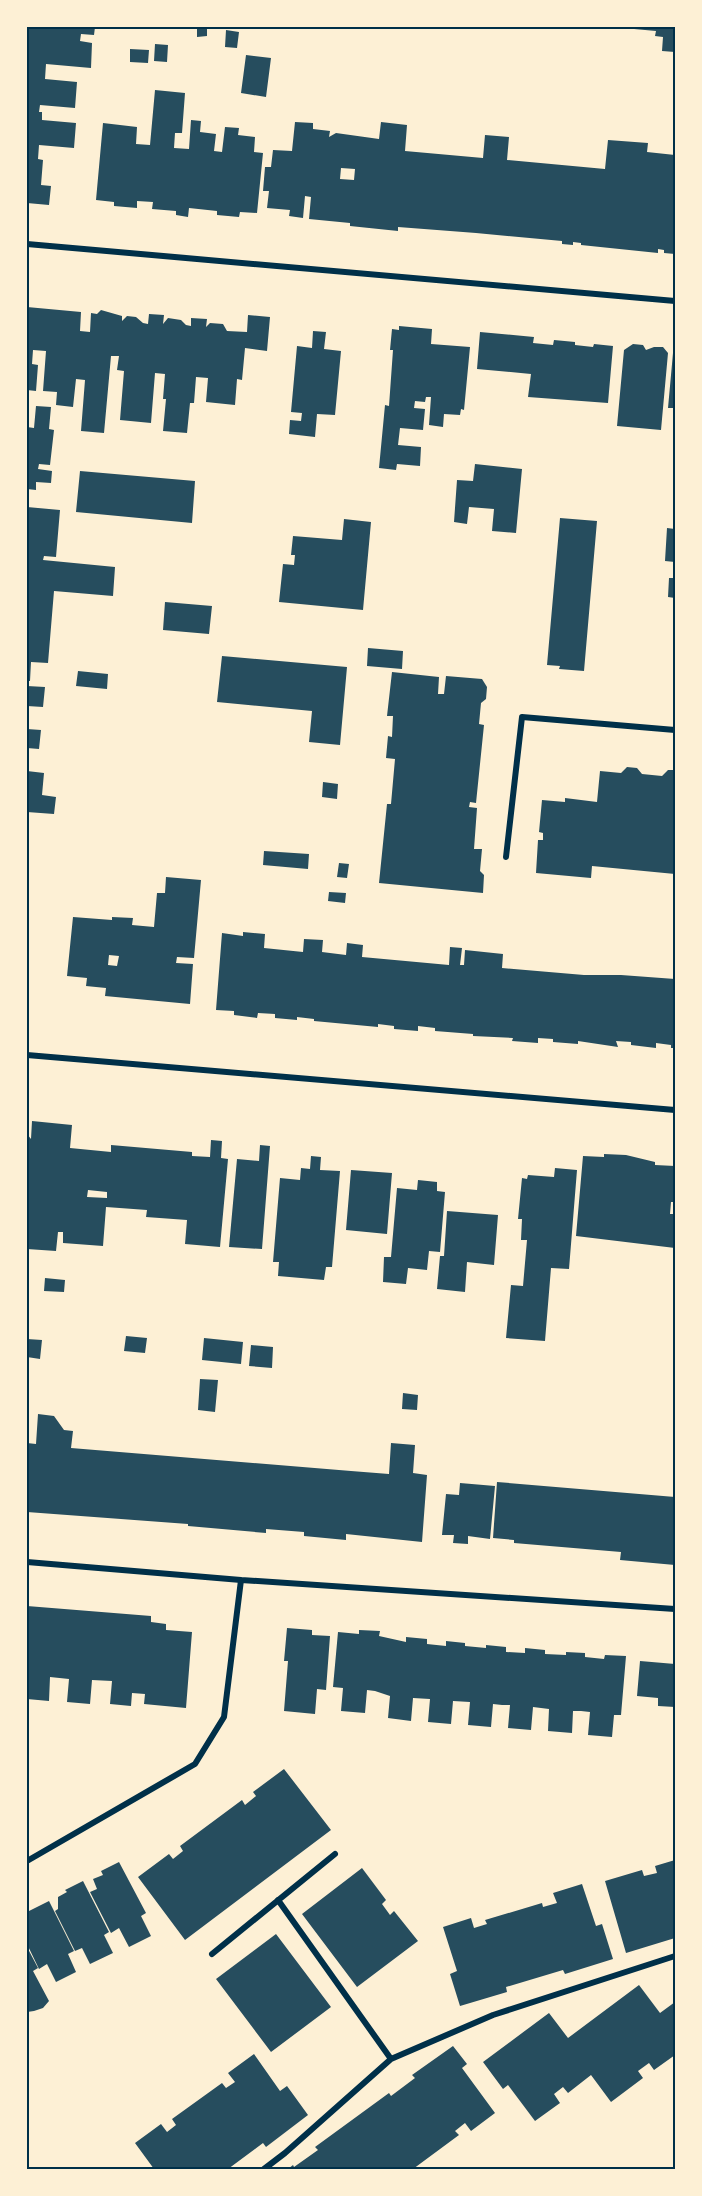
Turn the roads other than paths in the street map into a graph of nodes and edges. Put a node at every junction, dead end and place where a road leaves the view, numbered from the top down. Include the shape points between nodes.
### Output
1 (27, 244) edge
2 (675, 301) edge
3 (675, 730) edge
4 (506, 857) dead end
5 (27, 1055) edge
6 (675, 1110) edge
7 (27, 1562) edge
8 (241, 1580) junction
9 (675, 1609) edge
10 (335, 1854) dead end
11 (27, 1861) edge
12 (279, 1900) junction
13 (212, 1954) dead end
14 (675, 1956) edge
15 (391, 2059) junction
16 (264, 2169) edge

1 - 2 street
3 - 4 street via 522,717
5 - 6 street
7 - 8 street
8 - 9 street
8 - 11 street via 224,1717 195,1764
10 - 12 street
12 - 13 street
12 - 15 street
14 - 15 street via 494,2015
15 - 16 street

